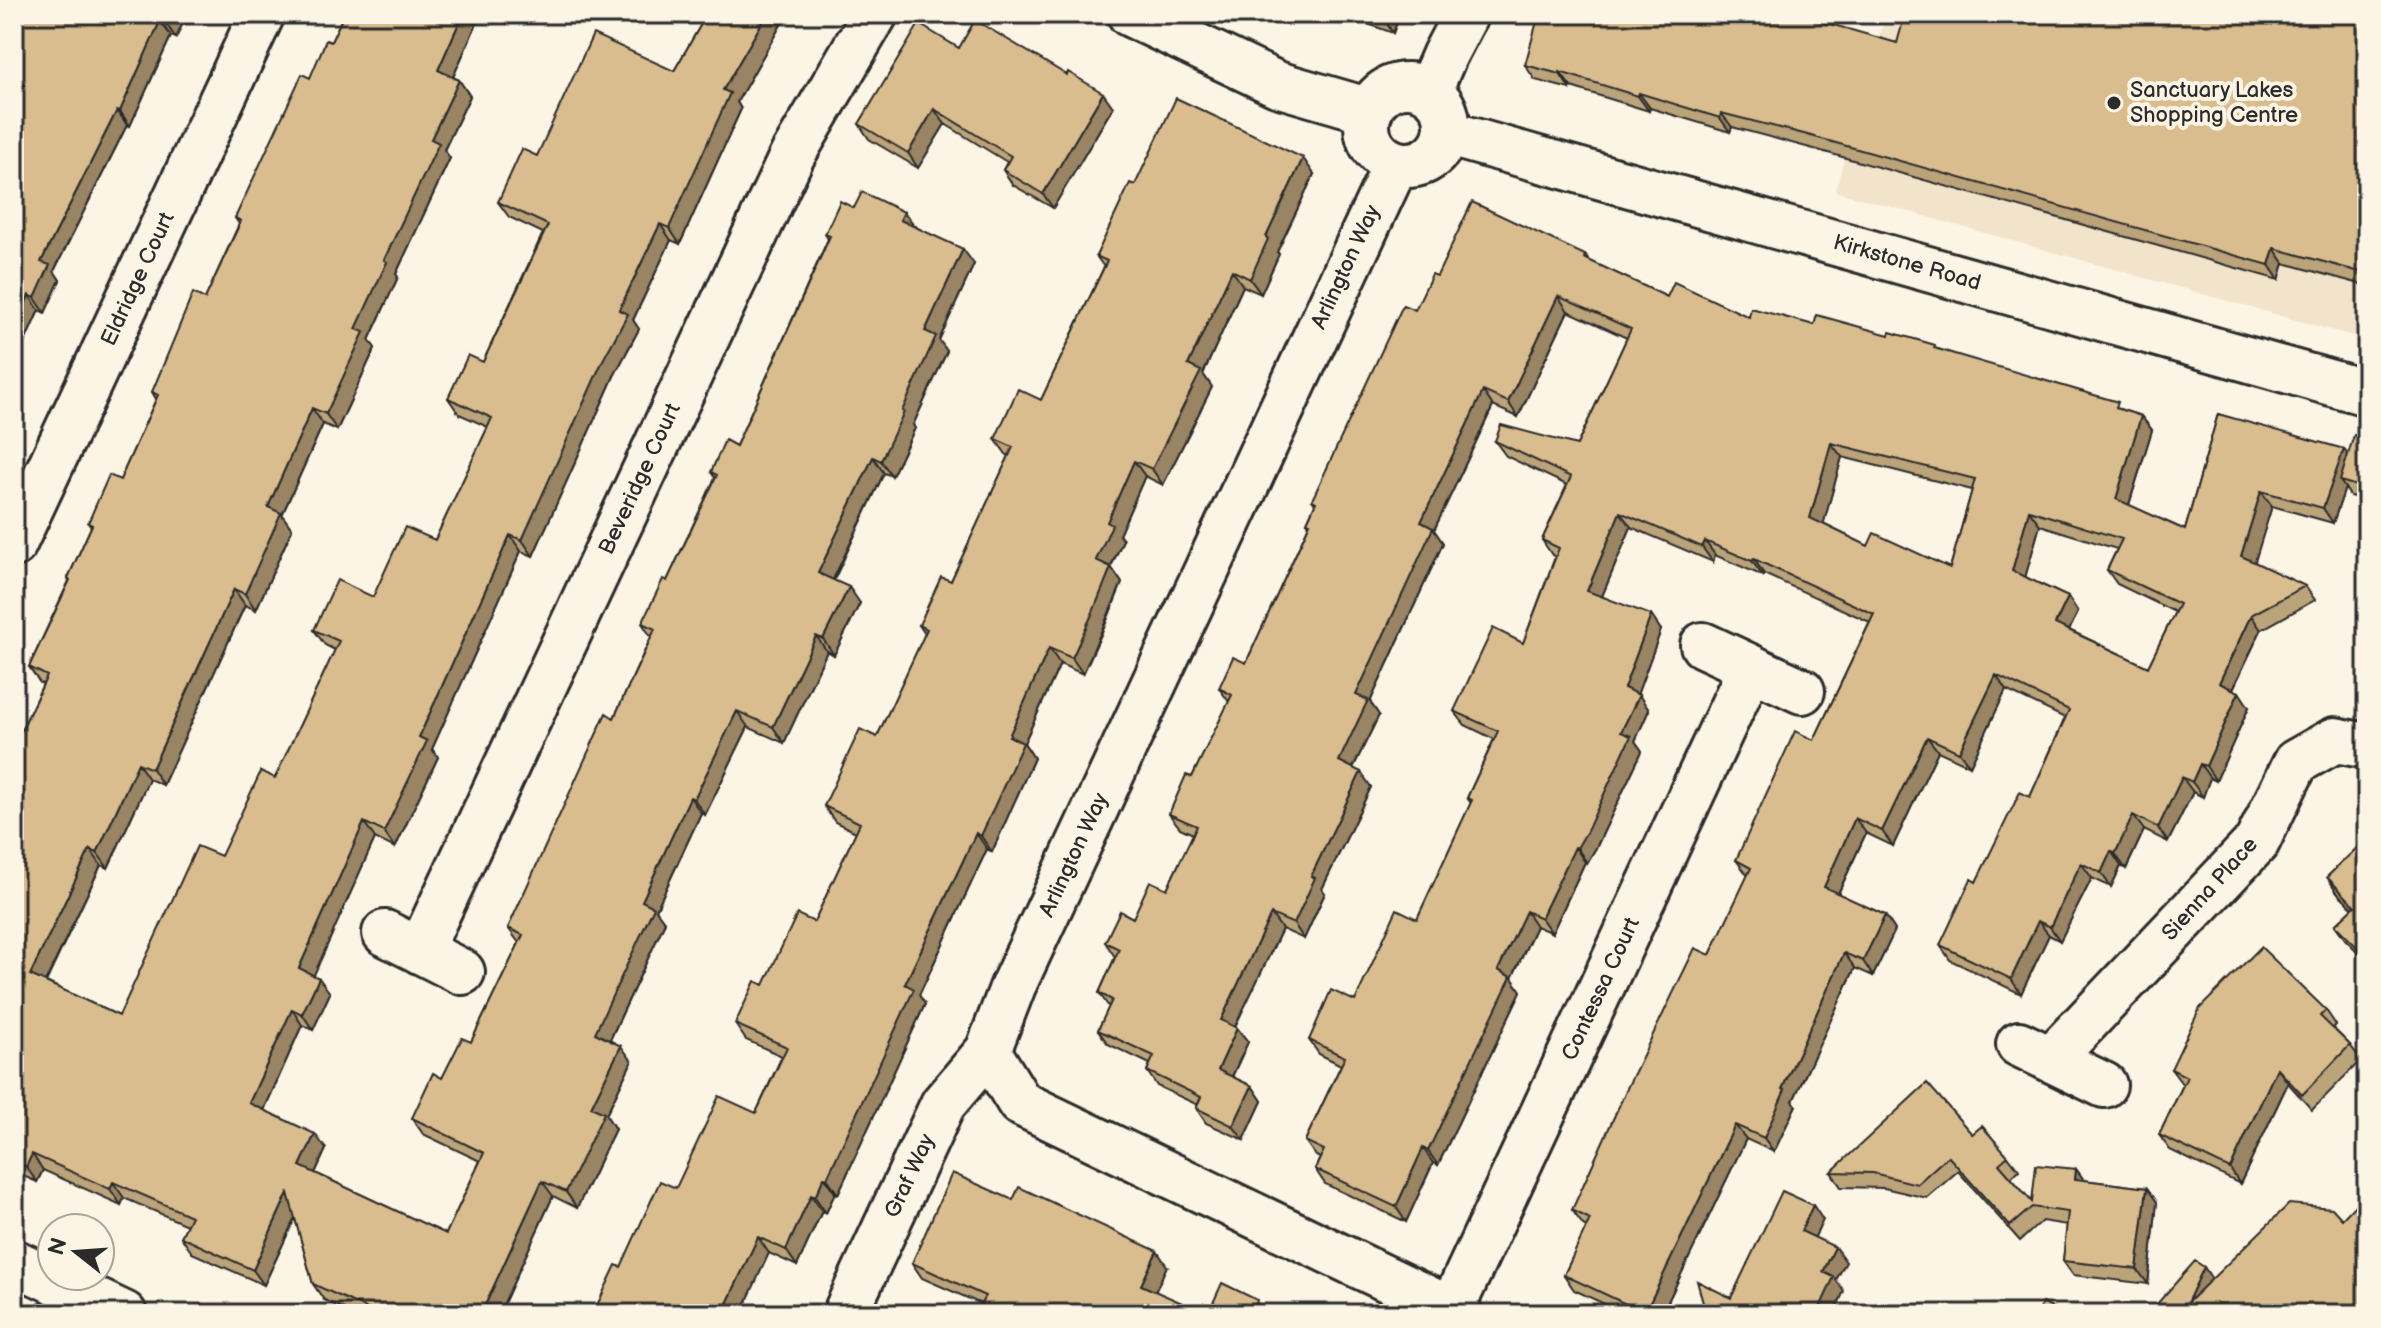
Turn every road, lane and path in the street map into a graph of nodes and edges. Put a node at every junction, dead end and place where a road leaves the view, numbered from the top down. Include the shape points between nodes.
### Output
1 (262, 14) edge
2 (875, 14) edge
3 (1130, 14) edge
4 (1466, 14) edge
5 (1429, 91) junction
6 (1370, 111) junction
7 (1446, 133) junction
8 (1396, 164) junction
9 (2367, 393) edge
10 (14, 544) edge
11 (1703, 645) dead end
12 (1750, 669) junction
13 (1802, 691) dead end
14 (2367, 746) edge
15 (462, 972) dead end
16 (988, 1051) junction
17 (2104, 1085) dead end
18 (14, 1262) edge
19 (847, 1310) dead end
20 (1456, 1312) edge
21 (124, 1314) edge

1 - 10 street, Eldridge Court
2 - 15 street, Beveridge Court via 792,156 402,942
3 - 6 street via 1277,84
4 - 5 street
5 - 6 street via 1395,87
5 - 7 street via 1446,114
6 - 8 street via 1369,136 1375,149
7 - 8 street via 1433,156
7 - 9 street, Kirkstone Road
8 - 16 street, Arlington Way via 1019,972
11 - 12 street
12 - 13 street
12 - 20 street, Contessa Court
14 - 17 street, Sienna Place via 2335,740 2296,762 2257,842 2035,1052
16 - 19 street, Graf Way via 943,1104
16 - 20 street via 1020,1103
18 - 21 street

